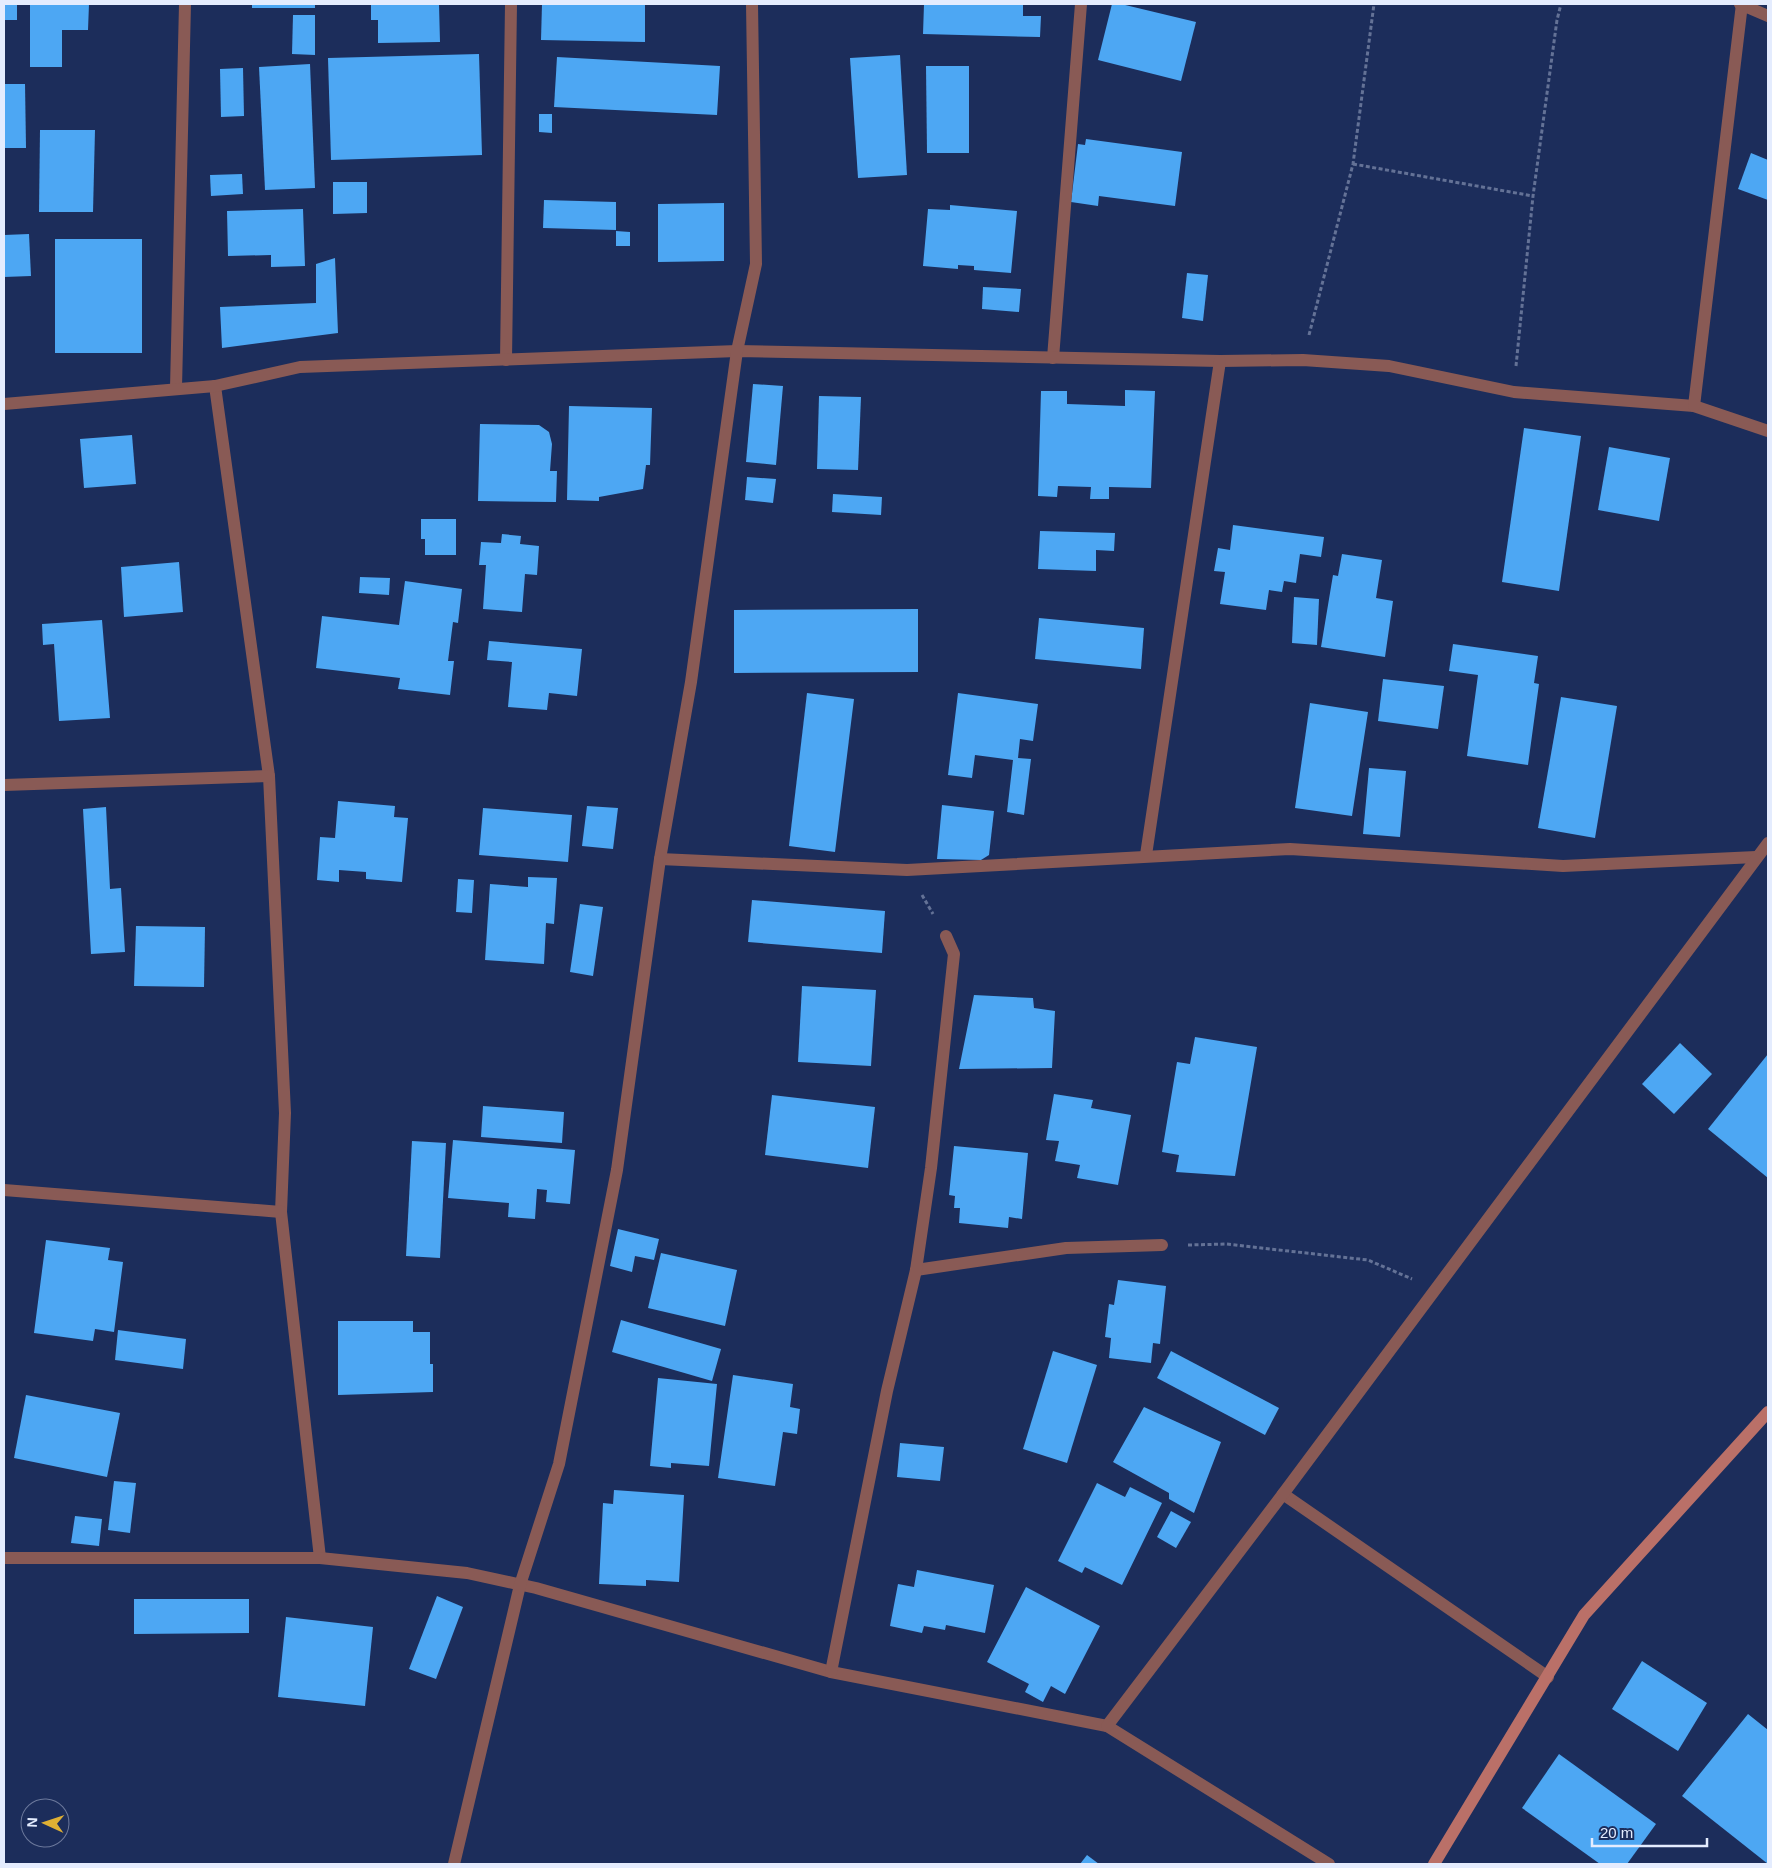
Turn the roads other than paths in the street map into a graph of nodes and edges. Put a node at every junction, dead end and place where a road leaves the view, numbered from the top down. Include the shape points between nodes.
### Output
1 (185, 4) edge
2 (510, 4) edge
3 (752, 4) edge
4 (1081, 4) edge
5 (1741, 4) edge
6 (1768, 16) edge
7 (737, 351) junction
8 (1053, 358) junction
9 (506, 360) junction
10 (1220, 362) junction
11 (215, 386) junction
12 (176, 388) junction
13 (4, 404) edge
14 (1694, 406) junction
15 (1768, 431) edge
16 (269, 776) junction
17 (4, 785) edge
18 (1768, 843) edge
19 (1146, 855) junction
20 (1756, 858) junction
21 (660, 859) junction
22 (946, 936) road end
23 (4, 1190) edge
24 (281, 1212) junction
25 (1162, 1245) road end
26 (916, 1270) junction
27 (1768, 1412) edge
28 (1283, 1494) junction
29 (4, 1558) edge
30 (320, 1558) junction
31 (520, 1585) junction
32 (831, 1672) junction
33 (1548, 1677) junction
34 (1107, 1726) junction
35 (454, 1864) edge
36 (1330, 1864) edge
37 (1434, 1864) edge

1 - 12 street
2 - 9 street
3 - 7 street via 756,264
4 - 8 street
5 - 6 street
5 - 14 street
7 - 8 street
7 - 9 street
7 - 21 street via 691,682
8 - 10 street
9 - 11 street via 300,367
10 - 14 street via 1303,360 1388,366 1514,392
10 - 19 street
11 - 12 street
11 - 16 street
12 - 13 street
14 - 15 street
16 - 17 street
16 - 24 street via 285,1113
18 - 20 street
19 - 20 street via 1290,849 1563,866
19 - 21 street via 907,870
20 - 28 street
21 - 31 street via 615,1180 559,1464
22 - 26 street via 954,954 931,1168
23 - 24 street
24 - 30 street
25 - 26 street via 1066,1248
26 - 32 street via 887,1391
27 - 33 street via 1584,1615
28 - 33 street
28 - 34 street
29 - 30 street
30 - 31 street via 466,1573
31 - 32 street
31 - 35 street
32 - 34 street
33 - 37 street
34 - 36 street

